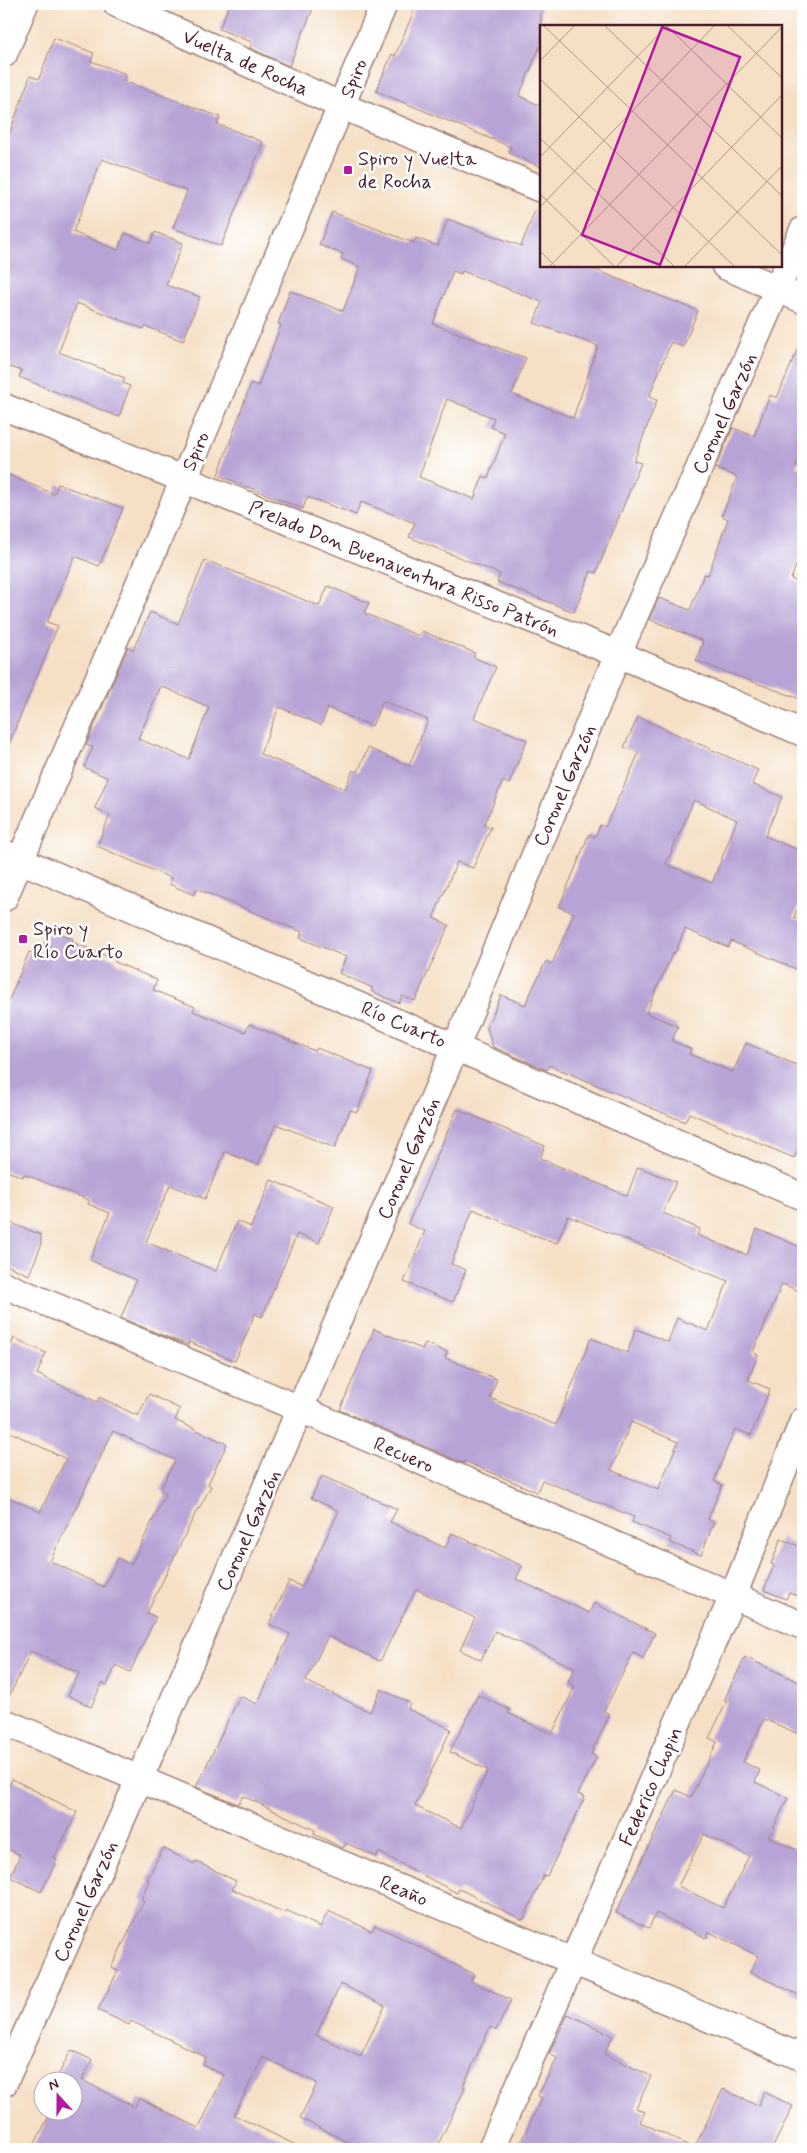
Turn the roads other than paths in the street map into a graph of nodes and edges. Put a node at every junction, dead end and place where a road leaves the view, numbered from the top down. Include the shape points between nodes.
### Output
1 (25, 4) edge
2 (117, 4) edge
3 (384, 4) edge
4 (4, 54) edge
5 (342, 106) junction
6 (540, 189) edge
7 (803, 230) edge
8 (730, 268) edge
9 (778, 289) junction
10 (803, 300) edge
11 (4, 407) edge
12 (184, 479) junction
13 (618, 654) junction
14 (803, 733) edge
15 (12, 856) edge
16 (4, 898) edge
17 (456, 1046) junction
18 (803, 1197) edge
19 (4, 1285) edge
20 (300, 1409) junction
21 (803, 1421) edge
22 (733, 1596) junction
23 (803, 1626) edge
24 (4, 1722) edge
25 (139, 1780) junction
26 (573, 1960) junction
27 (803, 2058) edge
28 (4, 2083) edge
29 (491, 2149) edge

1 - 4 street
2 - 5 street, Vuelta de Rocha
3 - 5 street, Spiro
5 - 6 street, Vuelta de Rocha
5 - 12 street, Spiro
7 - 9 street, Coronel Garzón
8 - 9 street
9 - 10 street
9 - 13 street, Coronel Garzón
11 - 12 street, Prelado Don Buenaventura Risso Patrón
12 - 13 street, Prelado Don Buenaventura Risso Patrón
12 - 15 street, Spiro
13 - 14 street, Prelado Don Buenaventura Risso Patrón
13 - 17 street, Coronel Garzón
15 - 16 street, Spiro
15 - 17 street, Río Cuarto
17 - 18 street, Río Cuarto
17 - 20 street, Coronel Garzón
19 - 20 street, Recuero
20 - 22 street, Recuero
20 - 25 street, Coronel Garzón
21 - 22 street, Federico Chopin
22 - 23 street, Recuero
22 - 26 street, Federico Chopin
24 - 25 street, Reaño
25 - 26 street, Reaño
25 - 28 street, Coronel Garzón
26 - 27 street, Reaño
26 - 29 street, Federico Chopin

